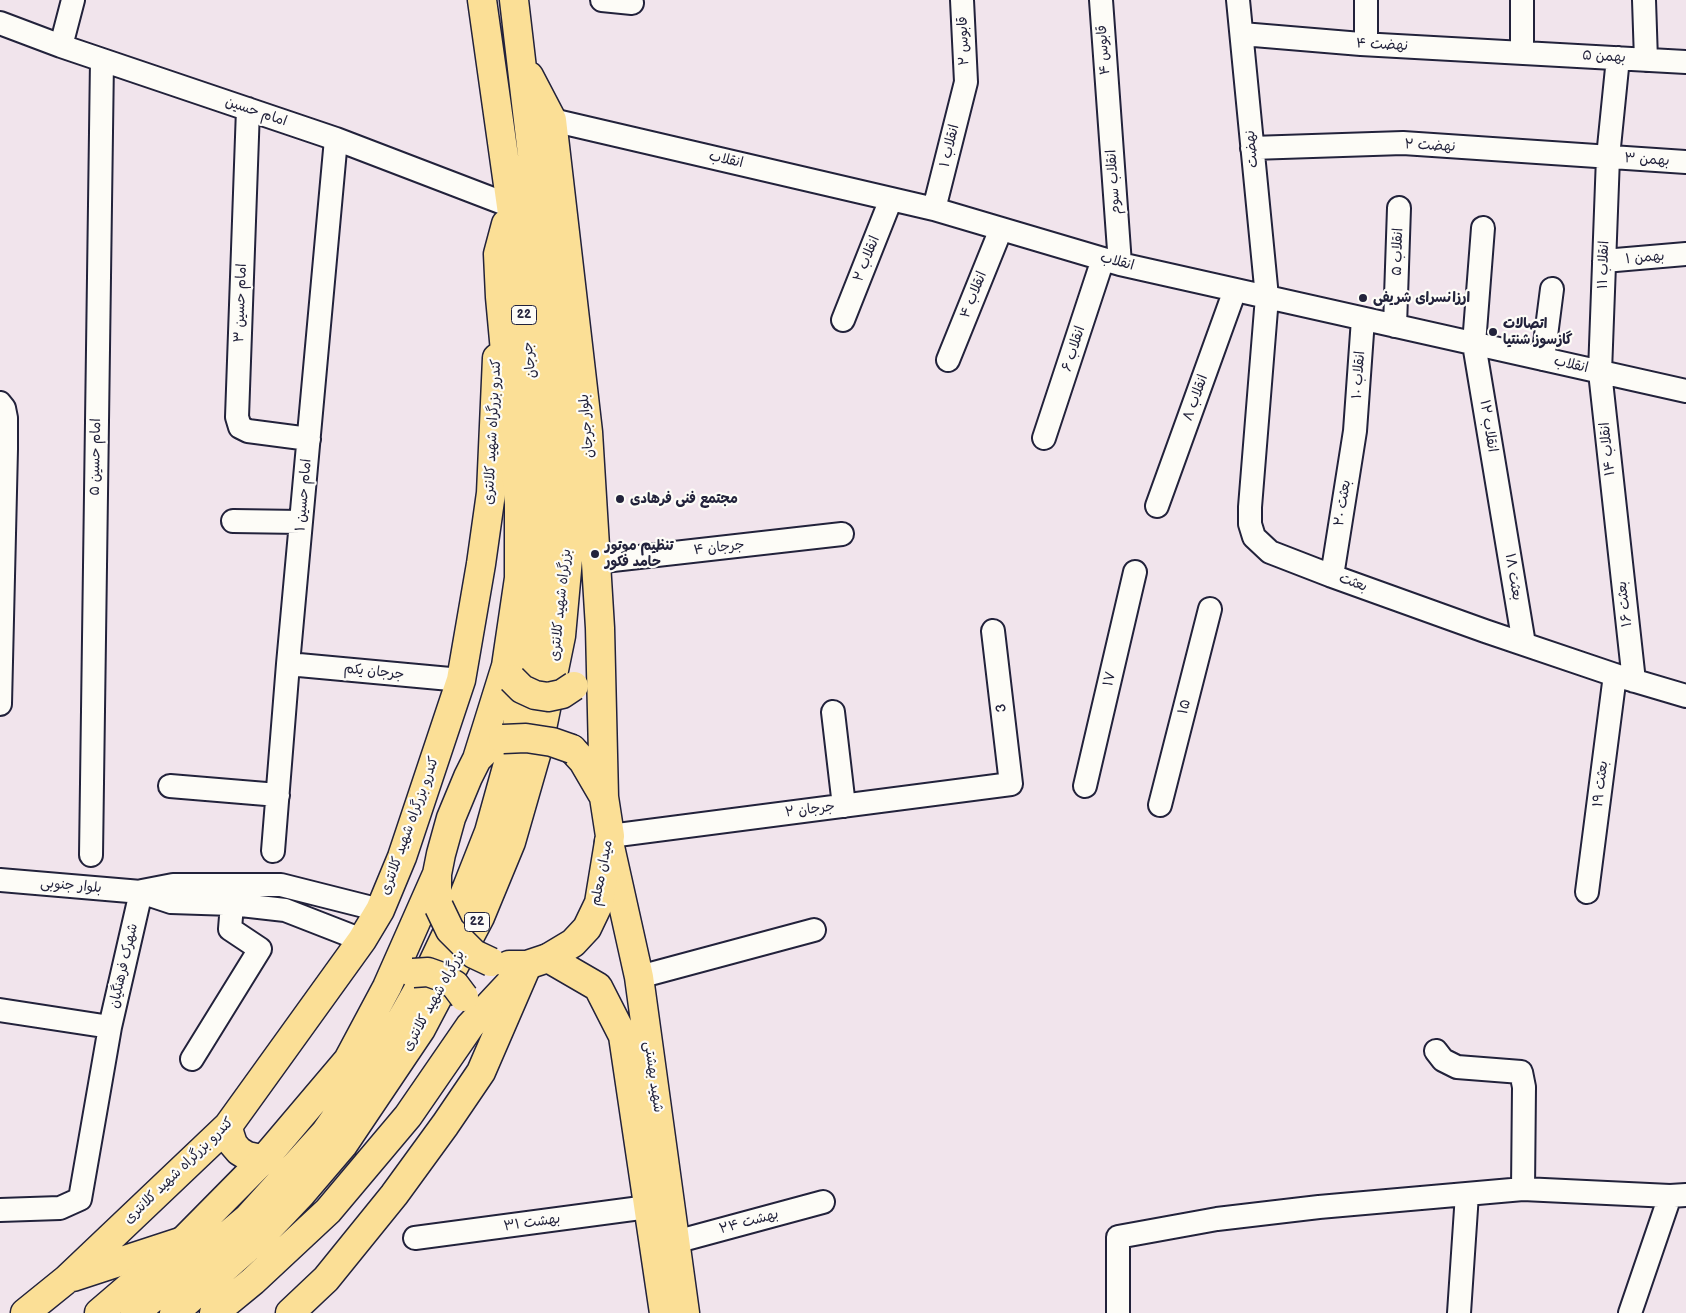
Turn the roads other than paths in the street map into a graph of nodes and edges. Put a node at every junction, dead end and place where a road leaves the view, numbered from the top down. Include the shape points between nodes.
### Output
1 (73, 0) edge
2 (482, 0) edge
3 (514, 0) edge
4 (602, 0) edge
5 (962, 0) edge
6 (1101, 0) edge
7 (1238, 0) edge
8 (1366, 0) edge
9 (1522, 0) edge
10 (1644, 0) edge
11 (632, 3) dead end
12 (0, 23) edge
13 (1242, 34) junction
14 (1366, 44) junction
15 (61, 46) junction
16 (1522, 53) junction
17 (1618, 58) junction
18 (102, 60) junction
19 (1646, 60) junction
20 (1686, 62) edge
21 (522, 64) junction
22 (966, 82) joint
23 (1108, 100) joint
24 (248, 109) junction
25 (552, 120) junction
26 (336, 139) junction
27 (1252, 148) junction
28 (1608, 158) junction
29 (1686, 162) edge
30 (891, 199) junction
31 (511, 206) junction
32 (1399, 208) dead end
33 (934, 209) junction
34 (1483, 228) dead end
35 (1001, 229) junction
36 (1686, 254) edge
37 (1604, 261) junction
38 (1112, 262) junction
39 (1552, 289) dead end
40 (1235, 290) junction
41 (1267, 297) junction
42 (500, 298) junction
43 (1363, 319) junction
44 (843, 320) dead end
45 (1395, 326) junction
46 (1474, 344) junction
47 (1543, 359) junction
48 (948, 360) dead end
49 (1600, 372) junction
50 (1686, 391) edge
51 (0, 403) edge
52 (1355, 431) joint
53 (565, 437) joint
54 (1044, 438) dead end
55 (309, 439) junction
56 (6, 449) junction
57 (0, 488) edge
58 (1157, 506) dead end
59 (1502, 509) joint
60 (234, 521) dead end
61 (301, 522) junction
62 (1616, 526) joint
63 (842, 534) dead end
64 (595, 562) junction
65 (481, 564) junction
66 (1135, 572) dead end
67 (1332, 576) junction
68 (1210, 609) dead end
69 (600, 628) junction
70 (993, 631) dead end
71 (535, 632) joint
72 (1524, 644) junction
73 (288, 664) junction
74 (509, 672) junction
75 (1624, 678) junction
76 (461, 680) junction
77 (1686, 696) edge
78 (0, 704) edge
79 (833, 712) dead end
80 (487, 748) junction
81 (1011, 784) joint
82 (170, 786) dead end
83 (1085, 786) dead end
84 (278, 795) junction
85 (604, 796) junction
86 (1160, 805) dead end
87 (844, 806) junction
88 (610, 839) junction
89 (273, 851) dead end
90 (91, 855) dead end
91 (437, 874) junction
92 (0, 880) edge
93 (141, 892) junction
94 (1587, 892) dead end
95 (232, 904) junction
96 (380, 910) junction
97 (814, 930) dead end
98 (362, 940) junction
99 (538, 961) junction
100 (639, 977) junction
101 (387, 987) junction
102 (0, 1010) edge
103 (470, 1026) junction
104 (110, 1027) junction
105 (1436, 1051) dead end
106 (192, 1059) dead end
107 (228, 1126) junction
108 (266, 1158) junction
109 (1523, 1189) junction
110 (1467, 1194) junction
111 (1678, 1196) edge
112 (823, 1202) dead end
113 (648, 1207) junction
114 (0, 1210) edge
115 (415, 1238) dead end
116 (183, 1241) junction
117 (675, 1242) junction
118 (67, 1279) junction
119 (25, 1313) edge
120 (99, 1313) edge
121 (135, 1313) edge
122 (174, 1313) edge
123 (214, 1313) edge
124 (290, 1313) edge
125 (664, 1313) edge
126 (685, 1313) edge
127 (1114, 1313) edge
128 (1118, 1313) edge
129 (1459, 1313) edge
130 (1630, 1313) edge

1 - 15 street
2 - 31 main road, جرجان / 22
3 - 21 main road, جرجان / 22
4 - 11 street
5 - 22 street, ۲ قابوس
6 - 23 street, ۴ قابوس
7 - 13 street, نهضت
8 - 14 street
9 - 16 street
10 - 19 street
12 - 15 street, امام حسین
13 - 14 street, ۴ نهضت
13 - 27 street, نهضت
14 - 16 street, ۴ نهضت
15 - 18 street, امام حسین
16 - 17 street, ۵ بهمن
17 - 19 street, ۵ بهمن
17 - 28 street, ۱۱ انقلاب
18 - 24 street, امام حسین
18 - 90 street, امام حسین ۵
19 - 20 street, ۵ بهمن
21 - 25 main road, بلوار جرجان
21 - 53 main road, جرجان / 22
22 - 33 street, انقلاب ۱
23 - 38 street, انقلاب سوم
24 - 26 street, امام حسین
24 - 55 street, امام حسین ۳ via 237,417 240,427 248,431
25 - 30 street, انقلاب
25 - 64 main road, بلوار جرجان via 588,432
26 - 31 street, امام حسین
26 - 55 street, امام حسین ۱
27 - 28 street, ۲ نهضت via 1403,143
27 - 41 street, نهضت
28 - 29 street, ۳ بهمن
28 - 37 street, ۱۱ انقلاب
30 - 33 street, انقلاب
30 - 44 street, ۲ انقلاب
31 - 42 main road via 498,254
31 - 71 main road, جرجان / 22 via 539,439 543,533
32 - 45 street, ۵ انقلاب
33 - 35 street, انقلاب
34 - 46 street, ۱۲ انقلاب
35 - 38 street, انقلاب
35 - 48 street, ۴ انقلاب
36 - 37 street, ۱ بهمن
37 - 49 street, ۱۱ انقلاب
38 - 40 street, انقلاب
38 - 54 street, ۶ انقلاب
39 - 47 street
40 - 41 street, انقلاب
40 - 58 street, ۸ انقلاب
41 - 43 street, انقلاب
41 - 67 street, بعثت via 1250,524 1254,537 1270,552
42 - 65 main road, کندرو بزرگراه شهید کلانتری via 491,493
42 - 74 main road via 519,504 519,578
43 - 45 street, انقلاب
43 - 52 street, ۱۰ انقلاب
45 - 46 street, انقلاب
46 - 47 street, انقلاب
46 - 59 street, ۱۲ انقلاب
47 - 49 street, انقلاب
49 - 50 street, انقلاب
49 - 62 street, ۱۴ انقلاب
51 - 56 street via 6,418
52 - 67 street, ۲۰ بعثت
53 - 122 main road, بزرگراه شهید کلانتری / 22 via 569,548 561,636 528,786 511,842 480,917 421,1029 343,1145 263,1234
55 - 61 street, امام حسین ۱
56 - 57 street
56 - 78 street
59 - 72 street, ۱۸ بعثت
60 - 61 street
61 - 73 street, امام حسین ۱
62 - 75 street, ۱۶ بعثت
63 - 64 street, ۴ جرجان
64 - 69 main road, بلوار جرجان
65 - 76 main road, کندرو بزرگراه شهید کلانتری
65 - 80 main road via 500,561 507,568 501,629 488,692
66 - 83 street, ۱۷
67 - 72 street, بعثت
68 - 86 street, ۱۵
69 - 74 main road, bridge via 589,663 574,686 562,694 534,695 522,689
69 - 85 main road, بلوار جرجان
70 - 81 street, 3
71 - 121 main road, بزرگراه شهید کلانتری / 22 via 514,742 489,832 459,908 401,1020 326,1133 288,1176 248,1218
72 - 75 street, بعثت
73 - 76 street, جرجان یکم
73 - 84 street, امام حسین ۱
74 - 80 main road
75 - 77 street, بعثت
75 - 94 street, بعثت ۱۹
76 - 96 main road, کندرو بزرگراه شهید کلانتری via 402,857
79 - 87 street
80 - 85 main road, میدان معلم, bridge via 526,738 572,749 588,768
80 - 91 main road via 468,777 451,818
81 - 87 street, جرجان ۲
82 - 84 street
84 - 89 street, امام حسین ۱
85 - 88 main road, میدان معلم
87 - 88 street, جرجان ۲
88 - 99 main road, میدان معلم via 599,902 587,928 573,943
88 - 100 main road, شهید بهشتی
91 - 99 main road, bridge via 439,906 450,930 474,954 490,962 510,965
91 - 101 main road
92 - 93 street, بلوار جنوبی
93 - 95 street via 171,902
93 - 96 street via 173,885 281,885
93 - 104 street, شهرک فرهنگیان
95 - 98 street via 285,910
95 - 106 street via 230,929 260,949
96 - 98 main road, کندرو بزرگراه شهید کلانتری
97 - 100 street
98 - 107 main road, کندرو بزرگراه شهید کلانتری
99 - 103 main road
99 - 113 main road, شهید بهشتی via 598,987 622,1036
99 - 124 main road via 481,1072 445,1125 326,1279
100 - 117 main road, شهید بهشتی
101 - 103 main road, bridge via 413,973 428,972 442,976 464,997
101 - 108 main road via 348,1060
102 - 104 street
103 - 123 main road via 408,1116 328,1211
104 - 114 street, شهرک فرهنگیان via 80,1199 60,1208
105 - 109 street via 1443,1060 1457,1067 1521,1072 1524,1087
107 - 108 main road via 233,1144 240,1151 247,1156
107 - 118 main road, کندرو بزرگراه شهید کلانتری
108 - 116 main road
109 - 110 street
109 - 111 street
110 - 128 street via 1217,1219 1118,1237
110 - 129 street
111 - 130 street
112 - 117 street, بهشت ۲۴
113 - 115 street, بهشت ۳۱
113 - 125 main road, شهید بهشتی
116 - 118 main road
116 - 120 main road
117 - 126 main road, شهید بهشتی
118 - 119 main road, کندرو بزرگراه شهید کلانتری
127 - 128 street

